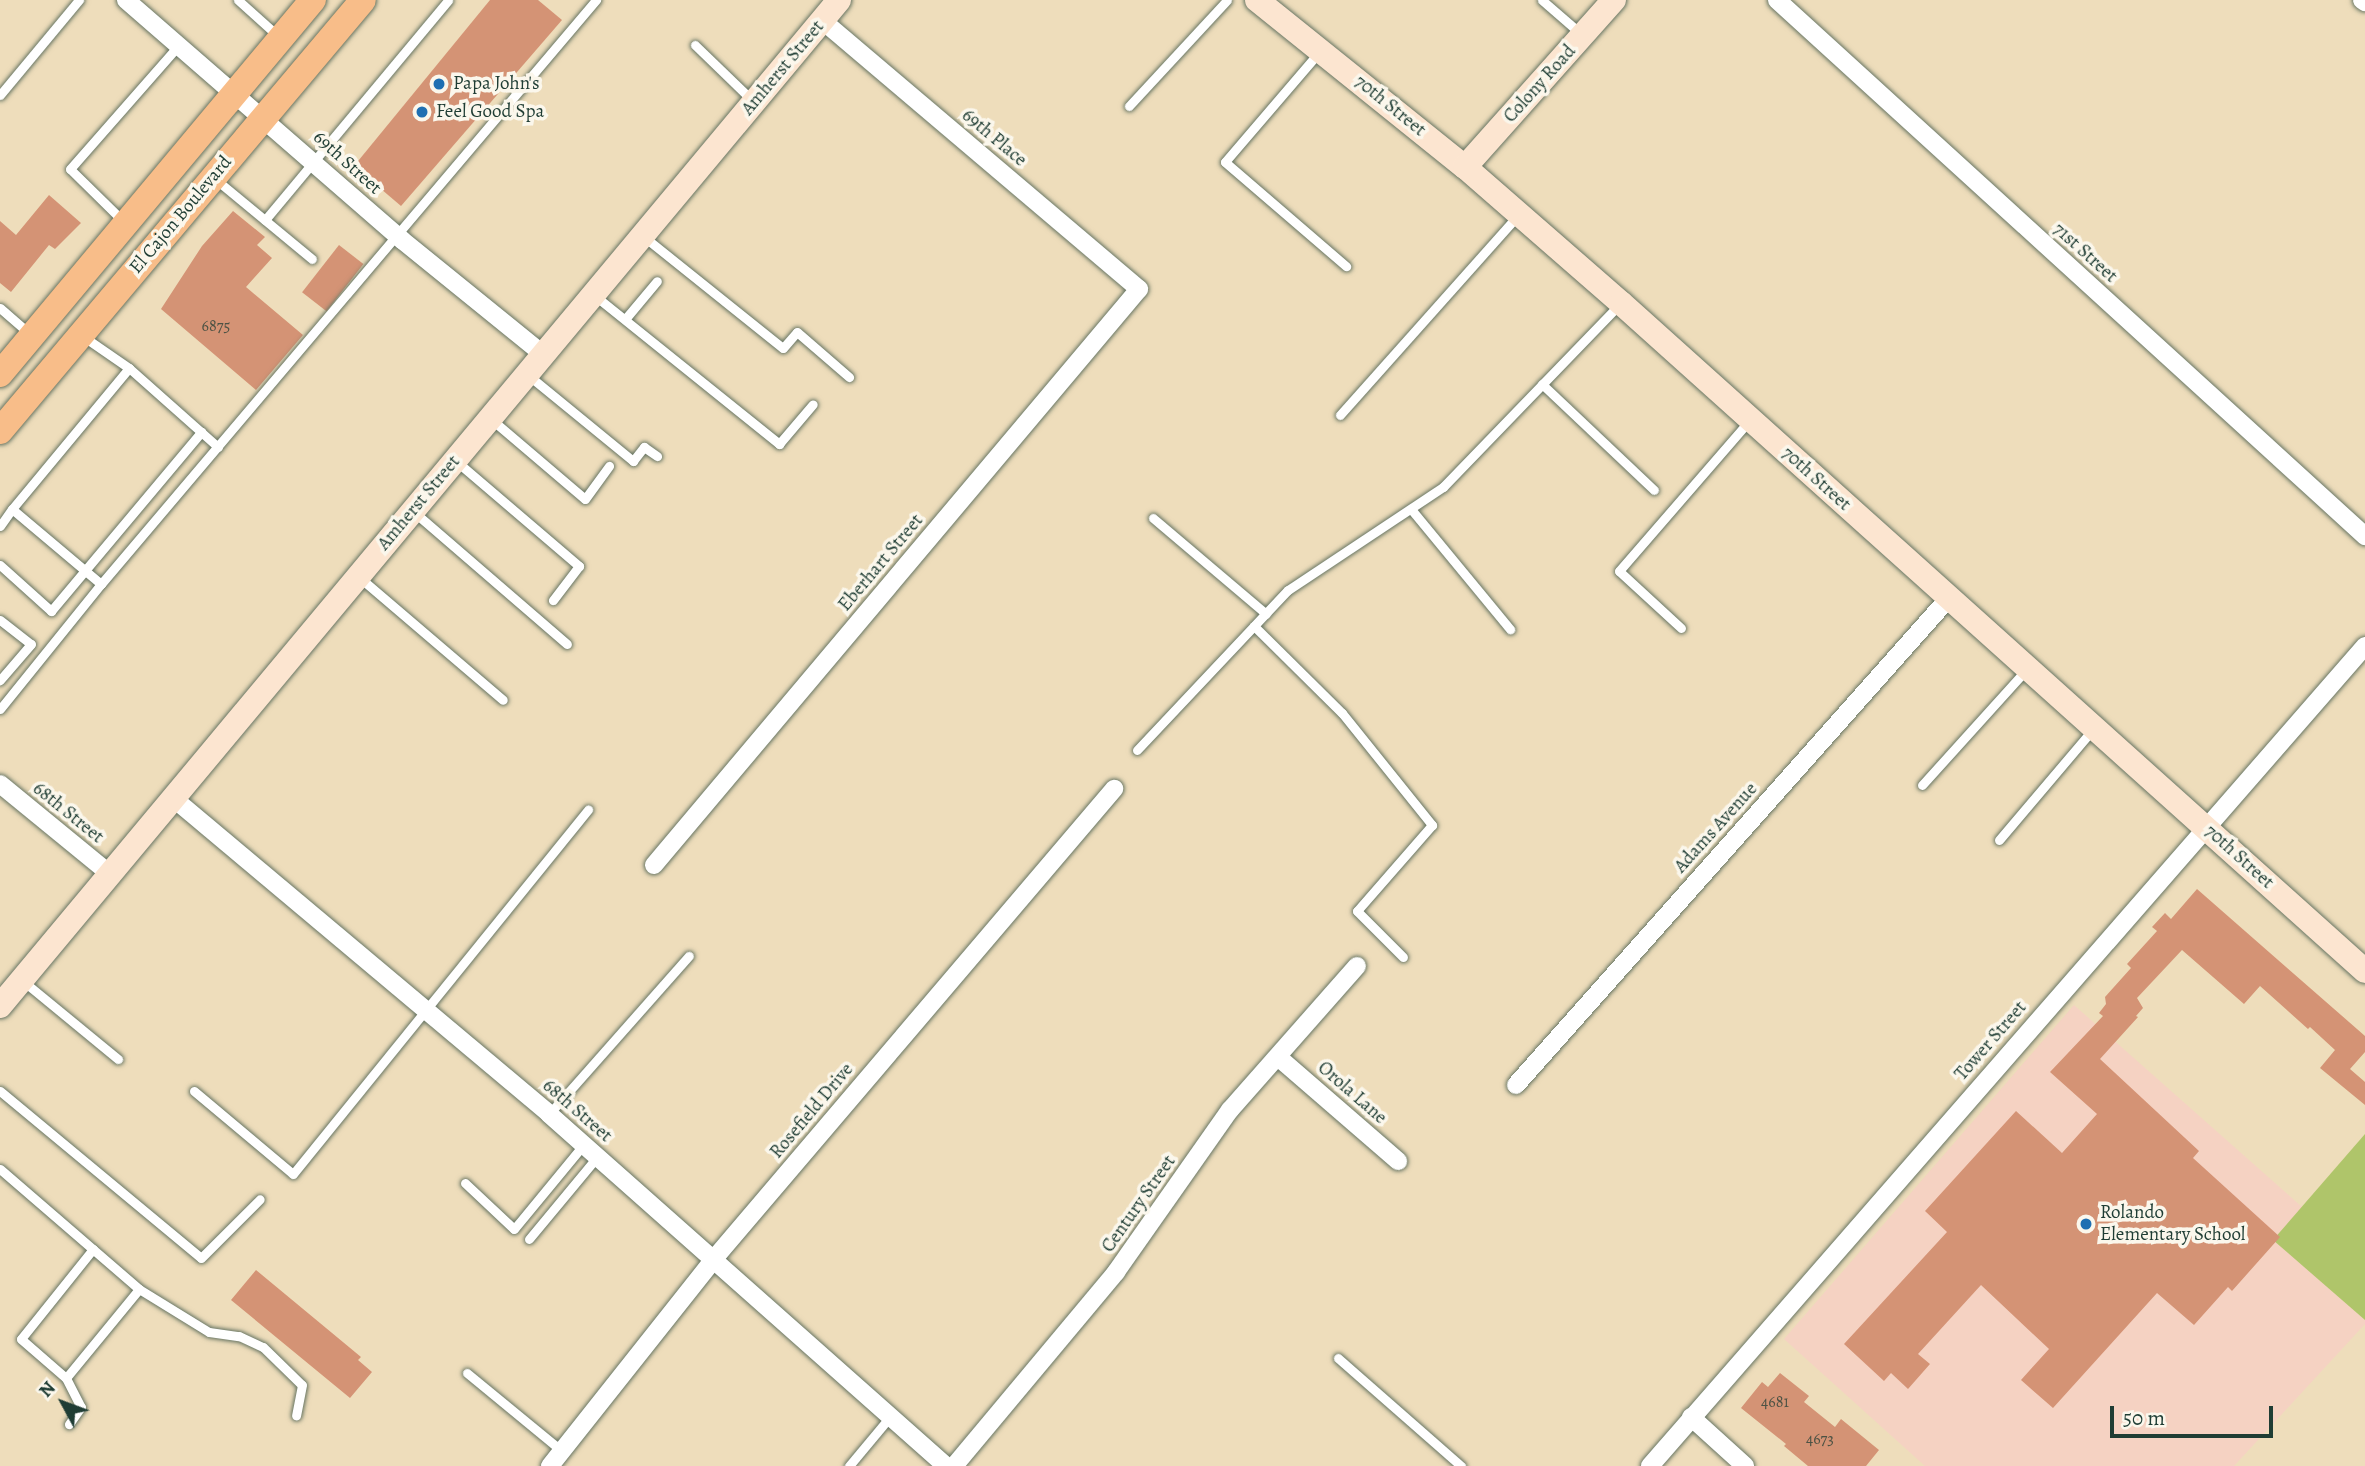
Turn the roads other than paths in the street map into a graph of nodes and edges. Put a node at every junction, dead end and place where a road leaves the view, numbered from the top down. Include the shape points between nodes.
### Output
1 (79, 0) edge
2 (238, 0) edge
3 (313, 0) edge
4 (363, 0) edge
5 (448, 0) edge
6 (596, 0) edge
7 (839, 0) edge
8 (1227, 0) edge
9 (1257, 0) edge
10 (1542, 0) edge
11 (1614, 0) edge
12 (1777, 0) edge
13 (133, 2) edge
14 (822, 20) junction
15 (1583, 36) junction
16 (281, 38) junction
17 (179, 45) junction
18 (695, 45) dead end
19 (1321, 50) junction
20 (235, 92) junction
21 (0, 95) edge
22 (755, 102) junction
23 (1129, 106) dead end
24 (264, 117) junction
25 (314, 162) junction
26 (1465, 167) junction
27 (213, 177) junction
28 (1519, 214) junction
29 (265, 220) junction
30 (125, 223) junction
31 (642, 235) junction
32 (397, 236) junction
33 (312, 259) dead end
34 (1346, 266) dead end
35 (657, 281) dead end
36 (1139, 289) joint
37 (593, 294) junction
38 (1621, 303) junction
39 (0, 308) edge
40 (626, 318) junction
41 (81, 334) junction
42 (32, 336) junction
43 (543, 354) junction
44 (129, 368) junction
45 (0, 374) edge
46 (526, 374) junction
47 (849, 377) dead end
48 (1542, 384) junction
49 (813, 404) dead end
50 (1340, 415) dead end
51 (490, 418) junction
52 (1750, 420) junction
53 (0, 431) edge
54 (201, 432) junction
55 (218, 447) junction
56 (657, 456) dead end
57 (455, 460) junction
58 (609, 466) dead end
59 (1654, 490) dead end
60 (12, 509) junction
61 (1411, 509) junction
62 (412, 511) junction
63 (1153, 518) dead end
64 (0, 526) edge
65 (2365, 536) edge
66 (0, 565) edge
67 (85, 571) junction
68 (358, 576) junction
69 (101, 584) junction
70 (1948, 599) junction
71 (553, 600) dead end
72 (1266, 614) junction
73 (0, 620) edge
74 (1254, 626) junction
75 (1681, 628) dead end
76 (1510, 629) dead end
77 (567, 644) dead end
78 (2365, 646) edge
79 (2027, 668) junction
80 (0, 680) edge
81 (503, 700) dead end
82 (0, 709) edge
83 (2095, 728) junction
84 (1137, 750) dead end
85 (0, 784) edge
86 (1922, 785) dead end
87 (1114, 789) dead end
88 (173, 798) junction
89 (588, 810) dead end
90 (2206, 827) junction
91 (1999, 840) dead end
92 (654, 865) dead end
93 (110, 874) junction
94 (689, 956) dead end
95 (1403, 957) dead end
96 (1357, 966) dead end
97 (2365, 971) edge
98 (22, 980) junction
99 (0, 1006) edge
100 (427, 1009) junction
101 (1278, 1057) junction
102 (118, 1059) dead end
103 (1516, 1085) dead end
104 (0, 1091) edge
105 (194, 1091) dead end
106 (549, 1114) junction
107 (591, 1150) junction
108 (1398, 1161) dead end
109 (0, 1169) edge
110 (465, 1182) dead end
111 (260, 1199) dead end
112 (529, 1239) dead end
113 (93, 1249) junction
114 (713, 1259) junction
115 (139, 1289) junction
116 (1338, 1358) dead end
117 (467, 1373) dead end
118 (66, 1378) junction
119 (296, 1415) dead end
120 (1691, 1417) junction
121 (889, 1418) junction
122 (69, 1424) dead end
123 (562, 1451) junction
124 (550, 1466) edge
125 (849, 1466) edge
126 (946, 1466) edge
127 (954, 1466) edge
128 (1461, 1466) edge
129 (1650, 1466) edge
130 (1745, 1466) edge

1 - 21 lane
2 - 16 lane
3 - 16 main road, El Cajon Boulevard
4 - 24 main road, El Cajon Boulevard
5 - 25 lane
6 - 32 lane
7 - 14 street, Amherst Street
8 - 23 lane
9 - 19 street, 70th Street
10 - 15 lane
11 - 15 street, Colony Road
12 - 65 street, 71st Street
13 - 17 street, 69th Street
14 - 22 street, Amherst Street
14 - 36 street, 69th Place
15 - 26 street, Colony Road
16 - 20 main road, El Cajon Boulevard
17 - 20 street, 69th Street
17 - 30 lane via 70,169
18 - 22 lane
19 - 26 street, 70th Street
19 - 34 lane via 1224,162
20 - 24 street, 69th Street
20 - 30 main road, El Cajon Boulevard
22 - 31 street, Amherst Street
24 - 25 street, 69th Street
24 - 27 main road, El Cajon Boulevard
25 - 29 lane
25 - 32 street, 69th Street
26 - 28 street, 70th Street
27 - 29 lane
27 - 41 main road, El Cajon Boulevard
28 - 38 street, 70th Street
28 - 50 lane
29 - 33 lane
30 - 42 main road, El Cajon Boulevard
31 - 37 street, Amherst Street
31 - 47 lane via 783,348 797,332
32 - 43 street, 69th Street
32 - 55 lane
35 - 40 lane
36 - 92 street, Eberhart Street
37 - 40 lane
37 - 43 street, Amherst Street
38 - 48 lane
38 - 52 street, 70th Street
39 - 42 lane
40 - 49 lane via 779,443
41 - 44 lane
41 - 53 main road, El Cajon Boulevard
42 - 45 main road, El Cajon Boulevard
43 - 46 street, Amherst Street
44 - 54 lane
44 - 60 lane
46 - 51 street, Amherst Street
46 - 56 lane via 633,461 645,447
48 - 59 lane
48 - 61 lane via 1443,487
51 - 57 street, Amherst Street
51 - 58 lane via 585,499
52 - 70 street, 70th Street
52 - 75 lane via 1619,571
54 - 55 lane
54 - 67 lane
55 - 69 lane
57 - 62 street, Amherst Street
57 - 71 lane via 579,566
60 - 64 lane
60 - 67 lane
61 - 72 lane via 1288,590
61 - 76 lane
62 - 68 street, Amherst Street
62 - 77 lane
63 - 72 lane
66 - 67 lane via 51,611
67 - 69 lane
68 - 81 lane
68 - 88 street, Amherst Street
69 - 82 lane
70 - 79 street, 70th Street
70 - 103 street, Adams Avenue
72 - 74 lane
73 - 80 lane via 31,644
74 - 84 lane
74 - 95 lane via 1342,713 1432,825 1357,911
78 - 90 street, Tower Street
79 - 83 street, 70th Street
79 - 86 lane
83 - 90 street, 70th Street
83 - 91 lane
85 - 93 street, 68th Street
87 - 114 street, Rosefield Drive
88 - 93 street, Amherst Street
88 - 100 street, 68th Street
89 - 100 lane
90 - 97 street, 70th Street
90 - 120 street, Tower Street
93 - 98 street, Amherst Street
94 - 106 lane
96 - 101 street, Century Street
98 - 99 street, Amherst Street
98 - 102 lane
100 - 105 lane via 293,1174
100 - 106 street, 68th Street
101 - 108 street, Orola Lane
101 - 127 street, Century Street via 1230,1110 1116,1272
104 - 111 lane via 201,1258
106 - 107 street, 68th Street
107 - 110 lane via 514,1229
107 - 112 lane
107 - 114 street, 68th Street
109 - 113 lane
113 - 115 lane
113 - 118 lane via 21,1339
114 - 121 street, 68th Street
114 - 123 street, Rosefield Drive
115 - 118 lane
115 - 119 lane via 209,1332 239,1336 263,1348 302,1385
116 - 128 lane
117 - 123 lane
118 - 122 lane via 81,1407
120 - 129 street, Tower Street
120 - 130 street
121 - 125 lane
121 - 126 street, 68th Street
123 - 124 street, Rosefield Drive

